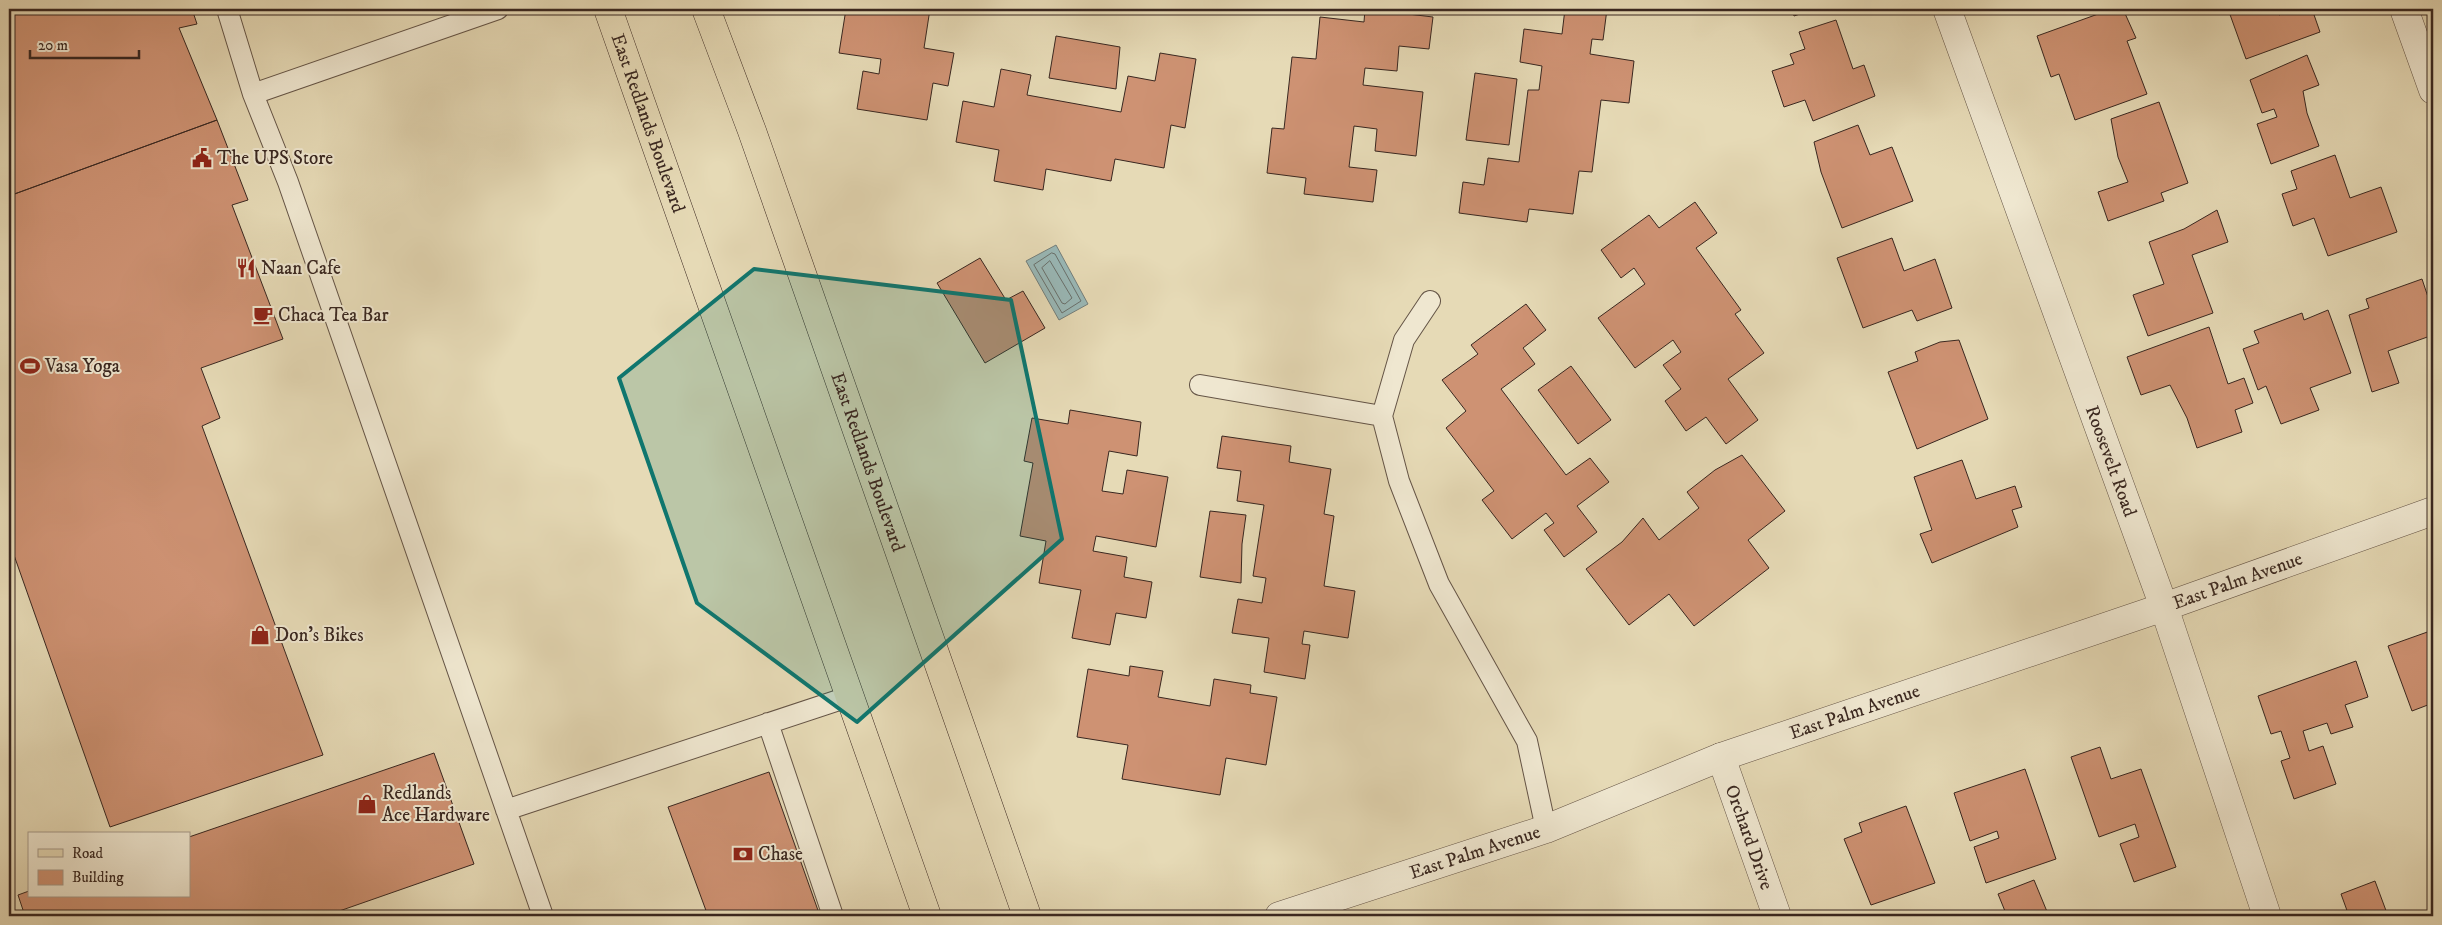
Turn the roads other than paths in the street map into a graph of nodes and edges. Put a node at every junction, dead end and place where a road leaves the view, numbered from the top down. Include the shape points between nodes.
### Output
1 (228, 9) edge
2 (498, 9) edge
3 (608, 9) edge
4 (706, 9) edge
5 (1947, 9) edge
6 (2404, 9) edge
7 (2433, 90) edge
8 (253, 94) junction
9 (1430, 301) dead end
10 (1200, 385) dead end
11 (1382, 416) junction
12 (2433, 511) edge
13 (2164, 607) junction
14 (850, 696) junction
15 (768, 723) junction
16 (1721, 757) junction
17 (506, 810) junction
18 (1546, 829) junction
19 (543, 916) edge
20 (833, 916) edge
21 (927, 916) edge
22 (1027, 916) edge
23 (1279, 916) edge
24 (1777, 916) edge
25 (2267, 916) edge

1 - 8 lane
2 - 8 lane
3 - 14 main road, East Redlands Boulevard
4 - 22 main road, East Redlands Boulevard
5 - 13 street, Roosevelt Road
6 - 7 street
8 - 17 lane via 288,182
9 - 11 lane via 1404,340
10 - 11 lane
11 - 18 lane via 1399,481 1439,584 1527,741
12 - 13 street, East Palm Avenue
13 - 16 street, East Palm Avenue
13 - 25 street, Roosevelt Road
14 - 15 lane
14 - 21 main road, East Redlands Boulevard
15 - 17 lane
15 - 20 lane
16 - 18 street, East Palm Avenue
16 - 24 street, Orchard Drive
17 - 19 lane
18 - 23 street, East Palm Avenue

